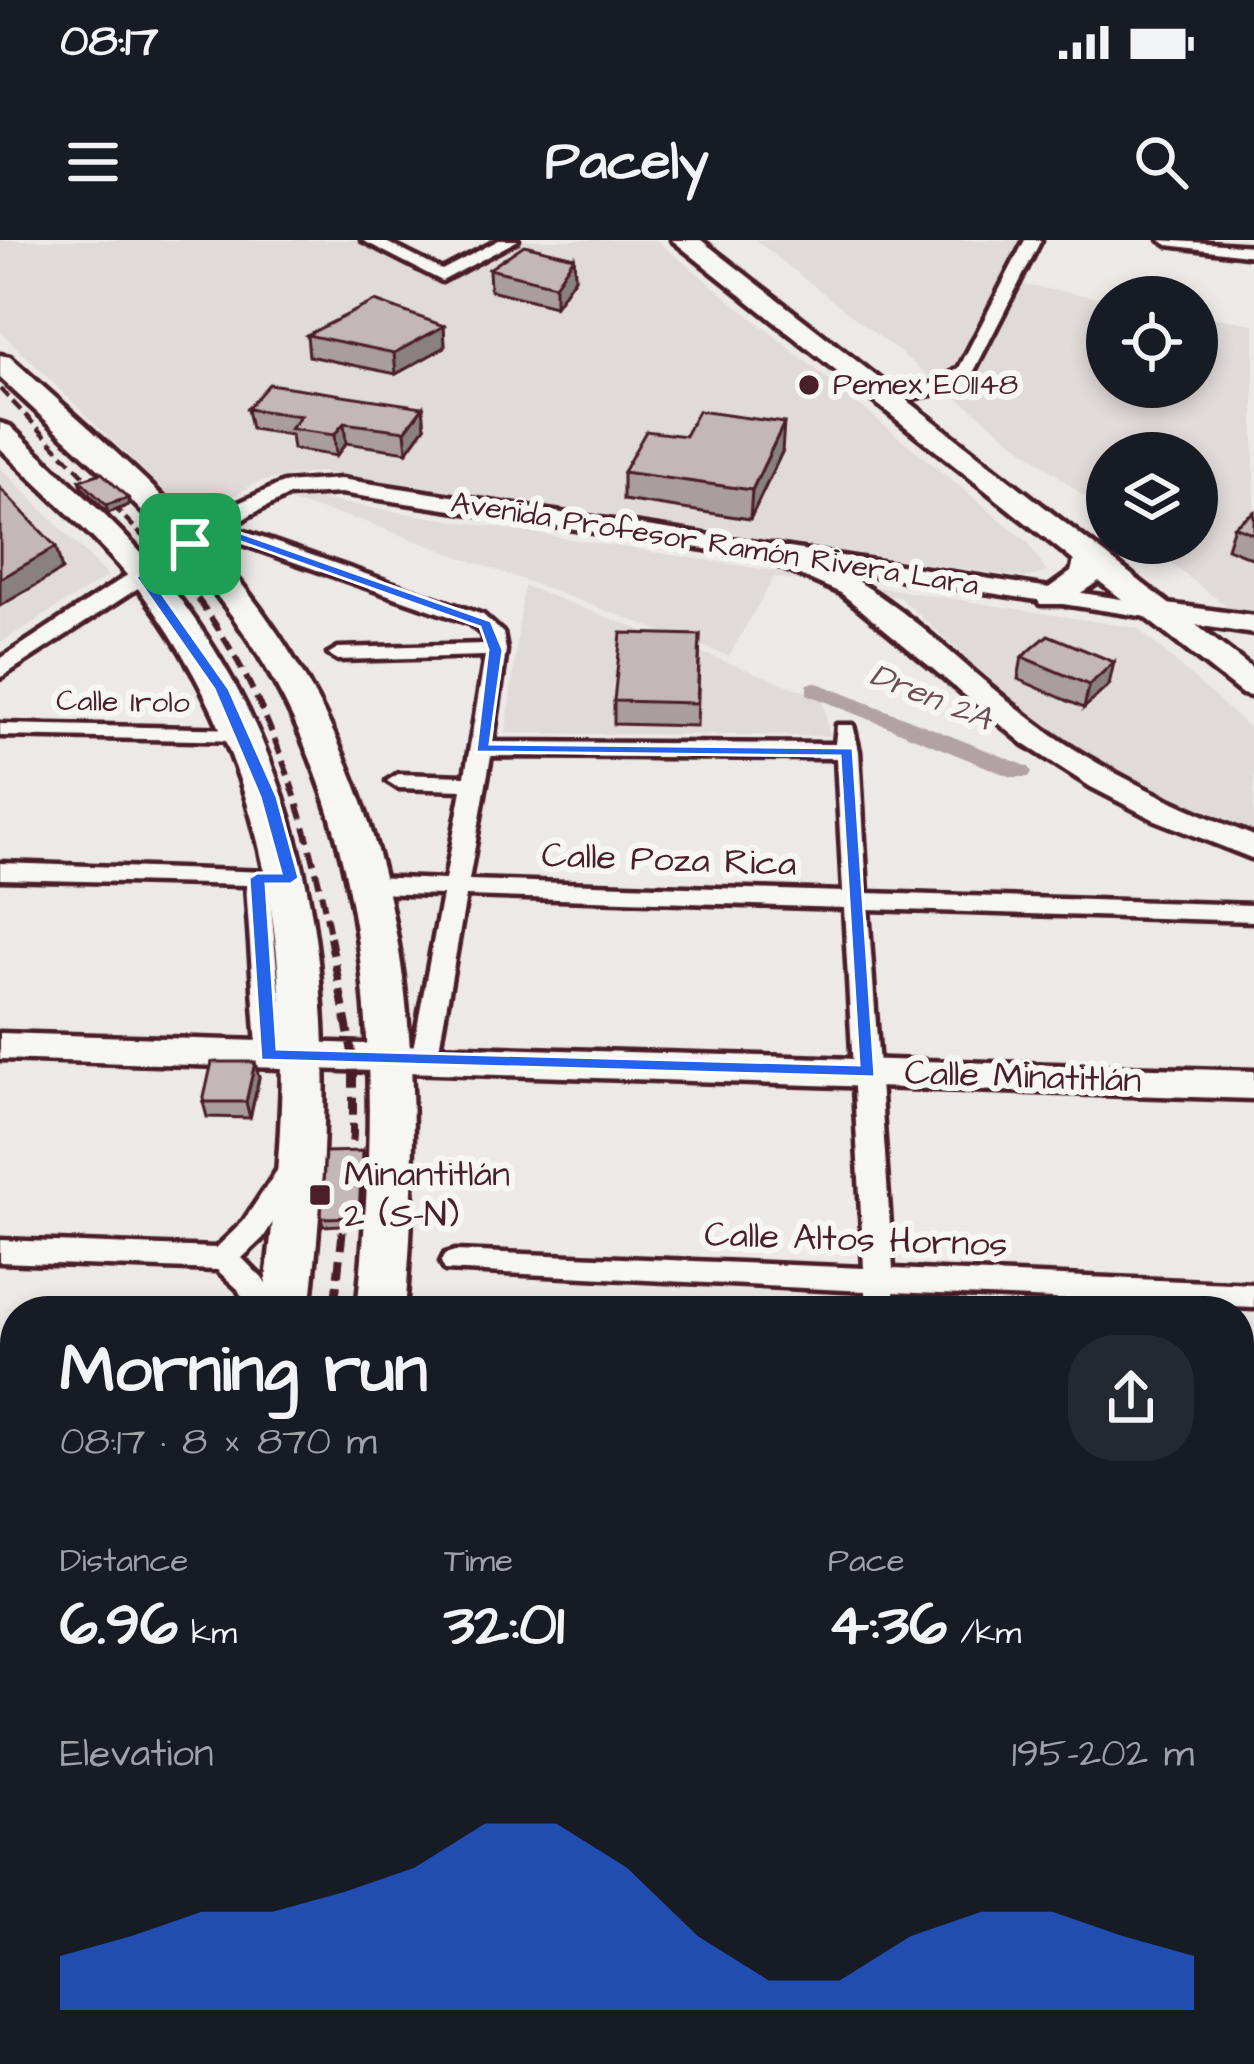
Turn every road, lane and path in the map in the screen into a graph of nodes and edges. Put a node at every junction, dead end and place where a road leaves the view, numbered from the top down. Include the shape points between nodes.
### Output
1 (370, 240) edge
2 (510, 240) edge
3 (685, 240) edge
4 (725, 240) edge
5 (1033, 240) edge
6 (1168, 240) edge
7 (1254, 250) edge
8 (0, 363) edge
9 (919, 392) junction
10 (884, 401) junction
11 (0, 432) edge
12 (1086, 532) edge
13 (1086, 535) edge
14 (202, 536) junction
15 (773, 553) junction
16 (1094, 564) edge
17 (1119, 564) edge
18 (1130, 564) edge
19 (143, 577) junction
20 (1052, 597) junction
21 (1160, 612) junction
22 (1214, 620) junction
23 (1254, 626) edge
24 (496, 650) junction
25 (1254, 652) edge
26 (338, 654) dead end
27 (0, 670) edge
28 (1254, 688) edge
29 (0, 730) edge
30 (244, 735) junction
31 (481, 749) junction
32 (398, 781) dead end
33 (476, 783) junction
34 (1254, 848) edge
35 (0, 871) edge
36 (274, 878) junction
37 (370, 885) junction
38 (456, 889) junction
39 (854, 903) junction
40 (1254, 913) edge
41 (0, 1046) edge
42 (287, 1056) junction
43 (409, 1060) junction
44 (868, 1072) junction
45 (1254, 1084) edge
46 (304, 1144) junction
47 (0, 1251) edge
48 (222, 1259) junction
49 (455, 1262) dead end
50 (879, 1280) junction
51 (259, 1296) edge
52 (288, 1296) edge
53 (383, 1296) edge
54 (880, 1296) edge
55 (1254, 1296) edge

1 - 2 street via 442,276
3 - 10 main road
4 - 9 main road
5 - 9 street via 966,371
6 - 7 street
8 - 14 main road
9 - 10 street
9 - 12 main road
10 - 13 main road
11 - 19 main road
14 - 15 street, Avenida Profesor Ramón Rivera Lara via 264,497 326,485
14 - 19 street
14 - 24 street via 476,619 493,633
14 - 37 main road via 306,704
15 - 20 street, Avenida Profesor Ramón Rivera Lara
15 - 34 main road via 851,587 1035,737 1102,779
16 - 20 main road
17 - 21 main road
18 - 22 main road
19 - 27 street
19 - 30 main road via 198,651
20 - 21 street, Avenida Profesor Ramón Rivera Lara
21 - 22 main road, Avenida Profesor Ramón Rivera Lara
21 - 28 main road
22 - 23 main road, Avenida Profesor Ramón Rivera Lara
22 - 25 main road
24 - 26 street
24 - 31 street
29 - 30 street, Calle Irolo
30 - 36 main road via 268,797
31 - 33 street
31 - 39 street via 847,741
32 - 33 street
33 - 38 street
35 - 36 street
36 - 42 main road
37 - 38 street, Calle Poza Rica
37 - 43 main road
38 - 39 street, Calle Poza Rica
38 - 43 street
39 - 40 street, Calle Poza Rica
39 - 44 street
41 - 42 main road, Calle Minatitlán
42 - 43 main road, Calle Minatitlán
42 - 46 main road
43 - 44 main road, Calle Minatitlán
43 - 53 main road
44 - 45 main road, Calle Minatitlán
44 - 50 street
46 - 48 street via 270,1208
46 - 52 main road
47 - 48 street
48 - 51 street
49 - 50 street, Calle Altos Hornos
50 - 54 street
50 - 55 street, Calle Altos Hornos

